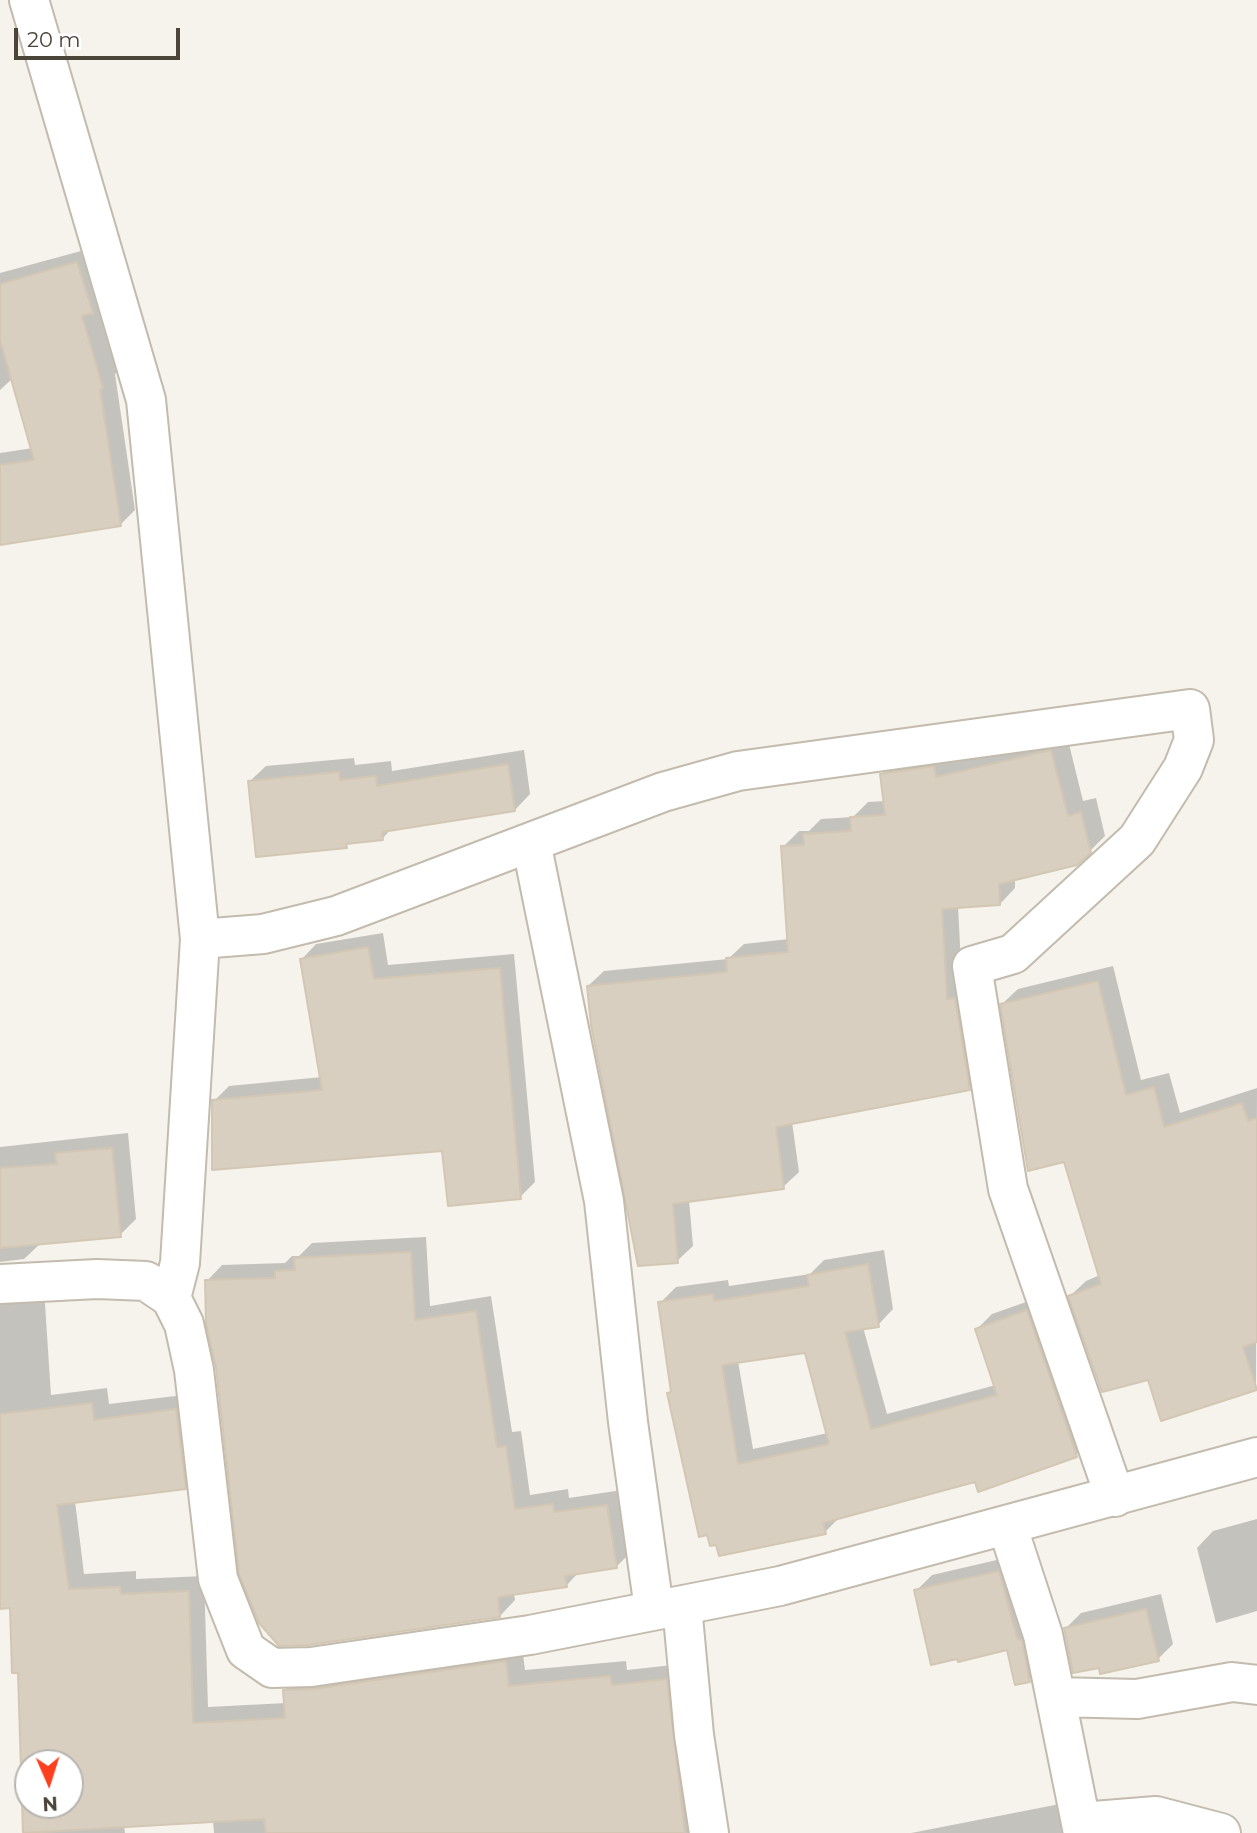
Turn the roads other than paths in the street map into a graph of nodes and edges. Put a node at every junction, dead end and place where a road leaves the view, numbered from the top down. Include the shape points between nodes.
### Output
1 (29, 0) edge
2 (531, 842) junction
3 (200, 939) junction
4 (0, 1284) edge
5 (171, 1298) junction
6 (1257, 1457) edge
7 (1115, 1497) junction
8 (1007, 1525) junction
9 (668, 1608) junction
10 (1257, 1685) edge
11 (1056, 1697) junction
12 (1082, 1827) edge
13 (709, 1833) edge
14 (1221, 1833) edge

1 - 3 street via 146,400
2 - 3 street via 336,916 263,934
2 - 7 street via 663,792 738,771 1190,709 1194,740 1183,768 1137,840 1013,954 972,966 1008,1189
2 - 9 street via 604,1201 628,1422
3 - 5 street via 180,1263
4 - 5 street via 146,1281
5 - 9 street via 184,1324 194,1370 218,1579 246,1650 272,1668 311,1667 516,1637
6 - 7 street
7 - 8 street
8 - 9 street via 780,1586
8 - 11 street via 1043,1635
9 - 13 street
10 - 11 street via 1232,1682 1137,1699
11 - 12 street
12 - 14 street via 1156,1816

